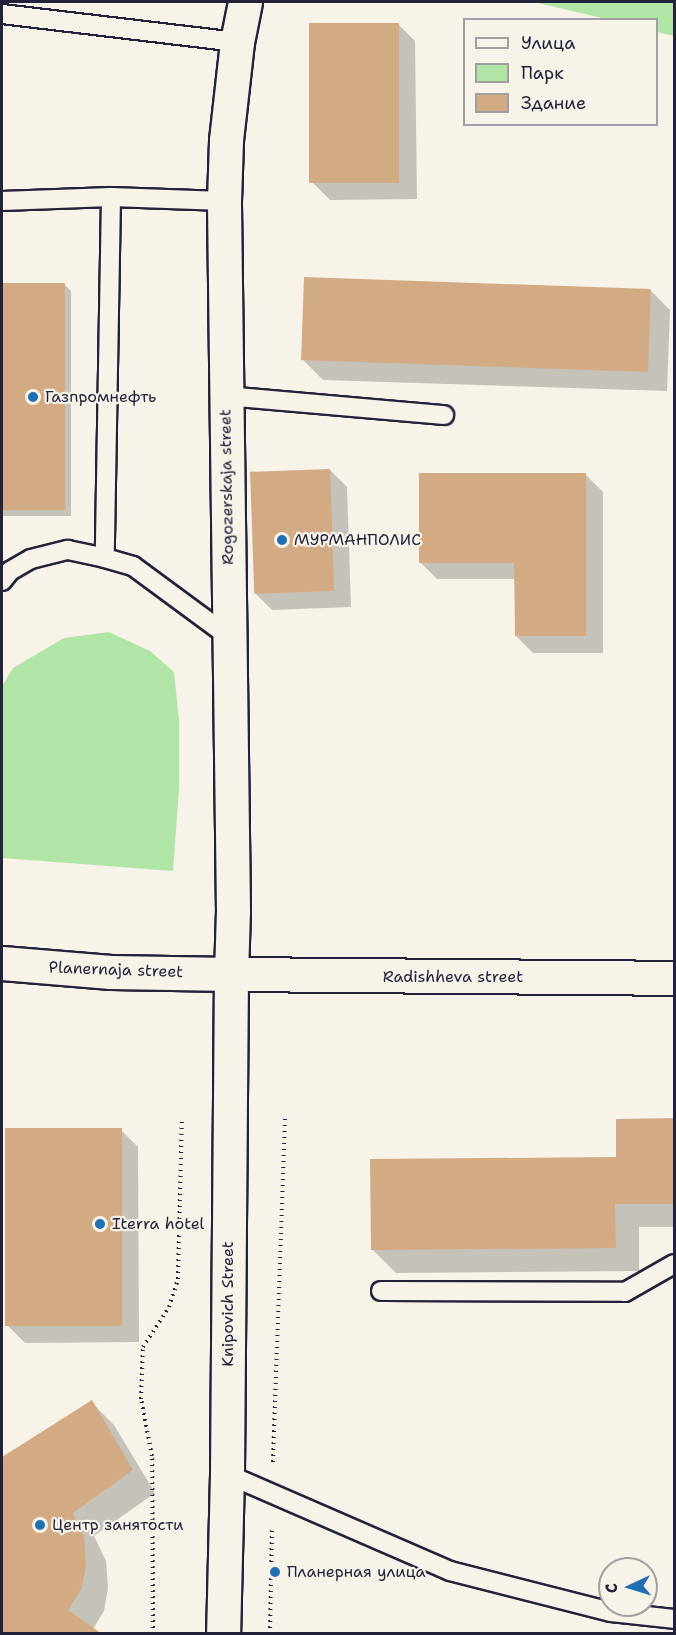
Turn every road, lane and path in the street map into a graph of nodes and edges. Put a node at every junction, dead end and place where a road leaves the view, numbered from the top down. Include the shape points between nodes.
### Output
1 (245, 2) edge
2 (2, 14) edge
3 (237, 42) junction
4 (111, 198) junction
5 (2, 201) edge
6 (224, 201) junction
7 (226, 396) junction
8 (444, 415) dead end
9 (105, 558) junction
10 (2, 581) edge
11 (228, 636) junction
12 (2, 963) edge
13 (231, 974) junction
14 (675, 978) edge
15 (285, 1116) dead end
16 (182, 1117) dead end
17 (675, 1264) edge
18 (381, 1291) dead end
19 (227, 1474) junction
20 (273, 1495) junction
21 (675, 1619) edge
22 (153, 1634) edge
23 (223, 1634) edge
24 (270, 1634) edge

1 - 3 street, Rogozerskaja street
2 - 3 lane
3 - 6 street, Rogozerskaja street
4 - 5 lane
4 - 6 lane
4 - 9 lane
6 - 7 street, Rogozerskaja street
7 - 8 lane
7 - 11 street, Rogozerskaja street
9 - 10 lane via 68,550 32,559 10,571
9 - 11 lane via 133,566
11 - 13 street, Rogozerskaja street
12 - 13 street, Planernaja street via 111,972
13 - 14 street, Radishheva street
13 - 19 street, Knipovich Street
15 - 20 path
16 - 22 path via 178,1279 169,1307 143,1347 141,1399 152,1456
17 - 18 lane via 625,1292
19 - 20 lane
19 - 23 street, Knipovich Street
20 - 21 lane via 450,1571 611,1612
20 - 24 path

